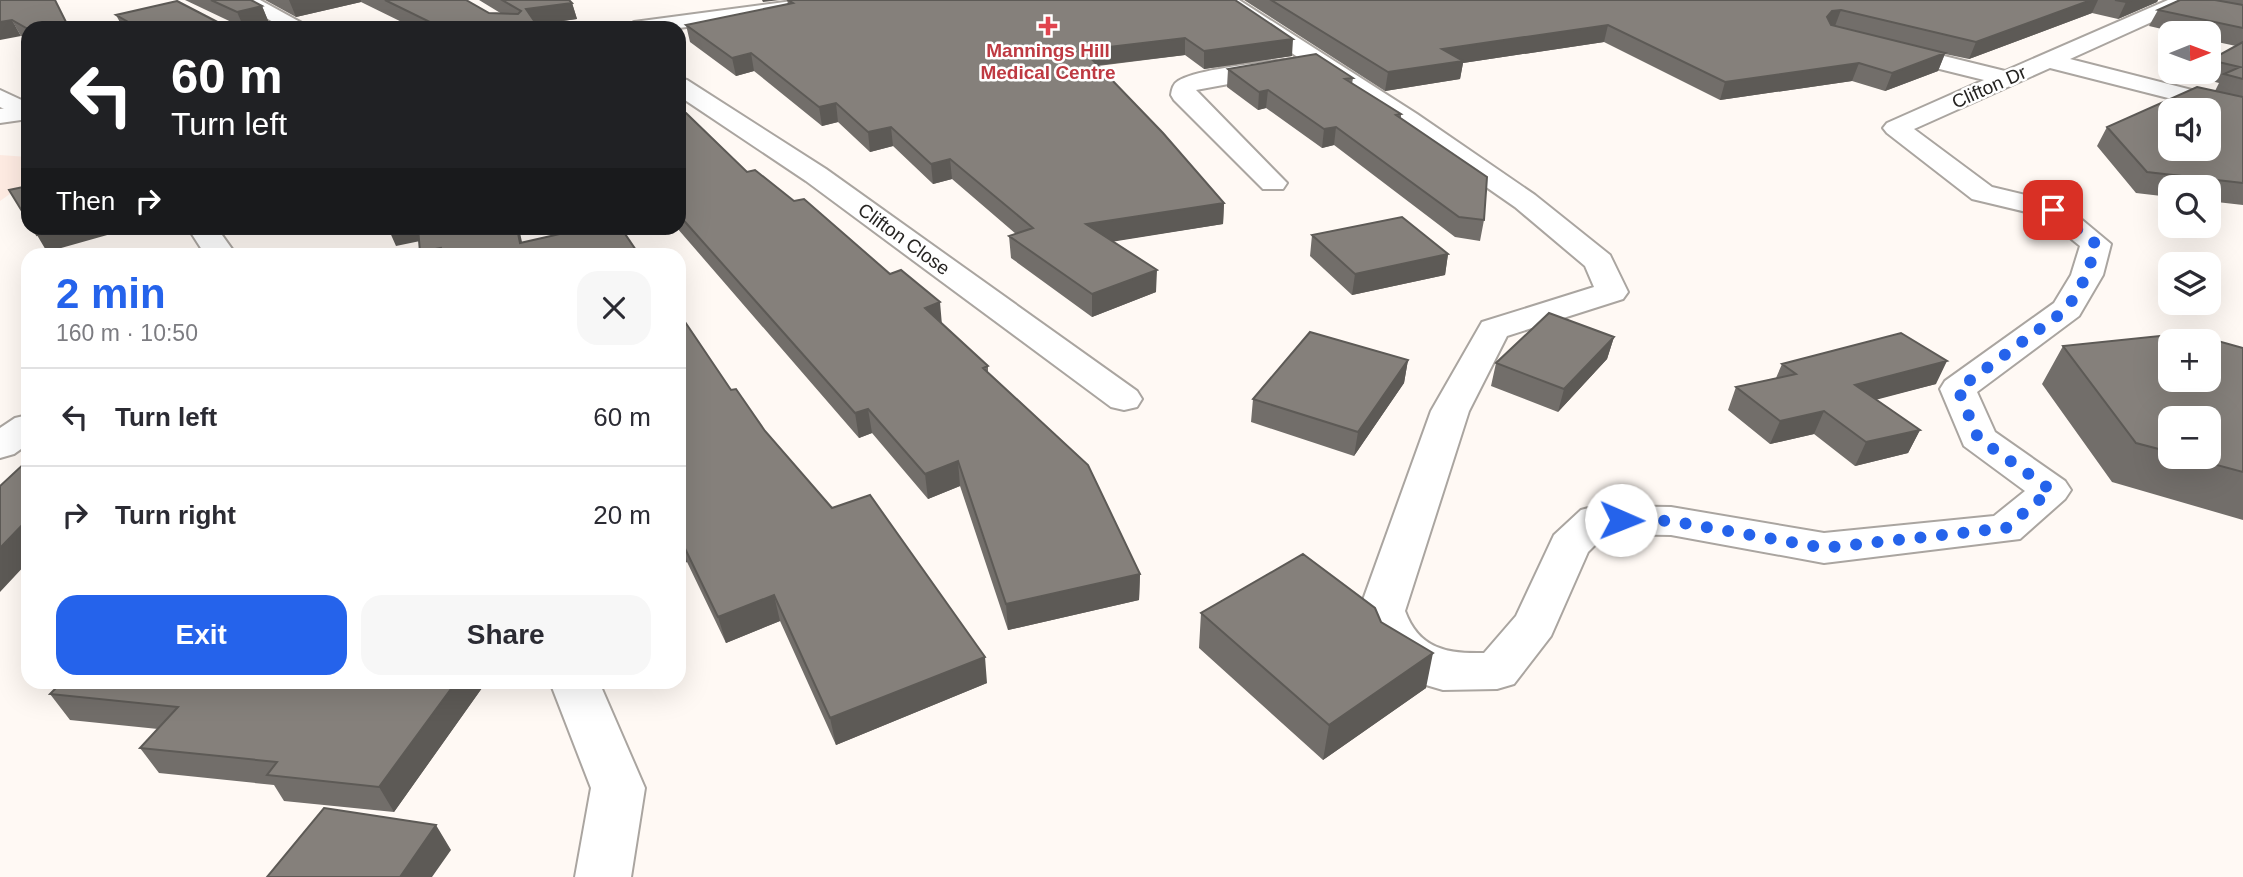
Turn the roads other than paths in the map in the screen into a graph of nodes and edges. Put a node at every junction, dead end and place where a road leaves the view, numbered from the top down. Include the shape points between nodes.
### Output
1 (244, 0) edge
2 (846, 0) edge
3 (1225, 0) edge
4 (2175, 1) edge
5 (2206, 8) edge
6 (286, 21) edge
7 (686, 21) edge
8 (1874, 45) edge
9 (1319, 61) junction
10 (2050, 61) junction
11 (2008, 79) junction
12 (686, 90) edge
13 (0, 97) edge
14 (2243, 110) edge
15 (20, 113) edge
16 (1273, 183) dead end
17 (1124, 399) dead end
18 (21, 431) edge
19 (0, 446) edge
20 (578, 689) edge
21 (603, 877) edge

1 - 6 street
2 - 7 street
3 - 9 street
4 - 5 street
4 - 10 street, Clifton Dr
8 - 11 street
9 - 11 street, Clifton Dr via 1525,201 1600,262 1612,292 1494,329 1450,411 1382,611 1393,642 1443,672 1497,671 1535,624 1569,545 1596,520 1671,521 1824,548 2006,528 2051,490 1978,438 1958,389 2067,309 2087,275 2096,244 2053,210 1982,193 1896,128
9 - 16 street via 1184,87 1183,95
10 - 11 street, Clifton Dr
10 - 14 street
12 - 17 street, Clifton Close via 816,175
13 - 15 street
18 - 19 street
20 - 21 street via 618,788

